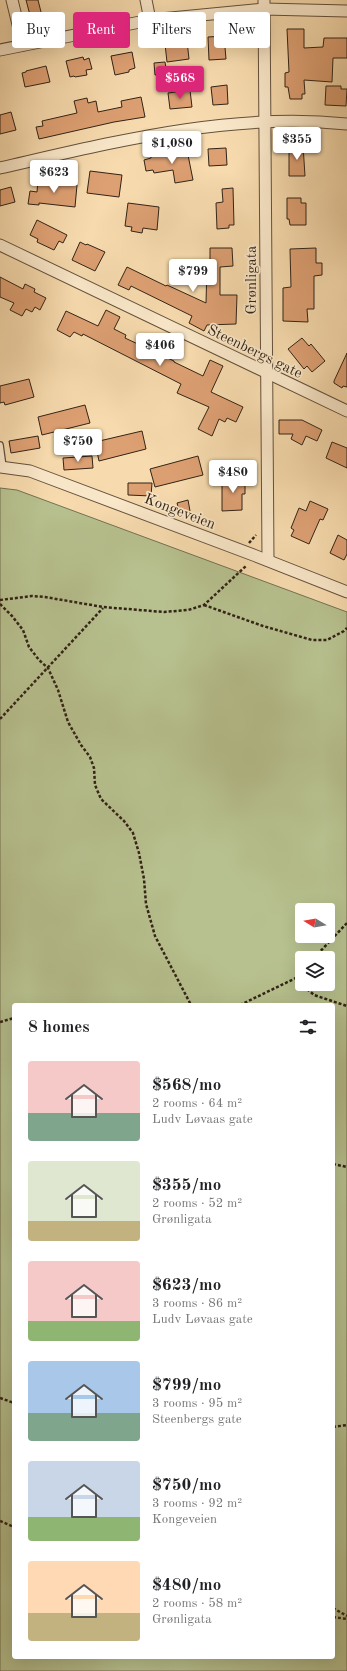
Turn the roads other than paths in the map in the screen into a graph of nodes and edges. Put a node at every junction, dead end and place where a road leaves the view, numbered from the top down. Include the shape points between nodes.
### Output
1 (12, 0) edge
2 (146, 0) edge
3 (264, 4) edge
4 (347, 11) edge
5 (15, 12) edge
6 (148, 12) edge
7 (206, 12) edge
8 (138, 22) edge
9 (65, 37) edge
10 (12, 47) edge
11 (0, 50) edge
12 (265, 121) junction
13 (347, 124) edge
14 (0, 168) edge
15 (0, 245) edge
16 (266, 373) junction
17 (347, 411) edge
18 (0, 445) edge
19 (2, 467) edge
20 (268, 560) junction
21 (347, 592) edge

1 - 5 street
2 - 6 street
3 - 4 street
3 - 7 street
3 - 12 street, Grønligata
8 - 9 street
10 - 11 street
12 - 13 street
12 - 14 street via 150,135
12 - 16 street, Grønligata
15 - 16 street, Steenbergs gate
16 - 17 street, Steenbergs gate
16 - 20 street, Grønligata
18 - 19 lane
19 - 20 street, Kongeveien via 30,471
20 - 21 street, Kongeveien

